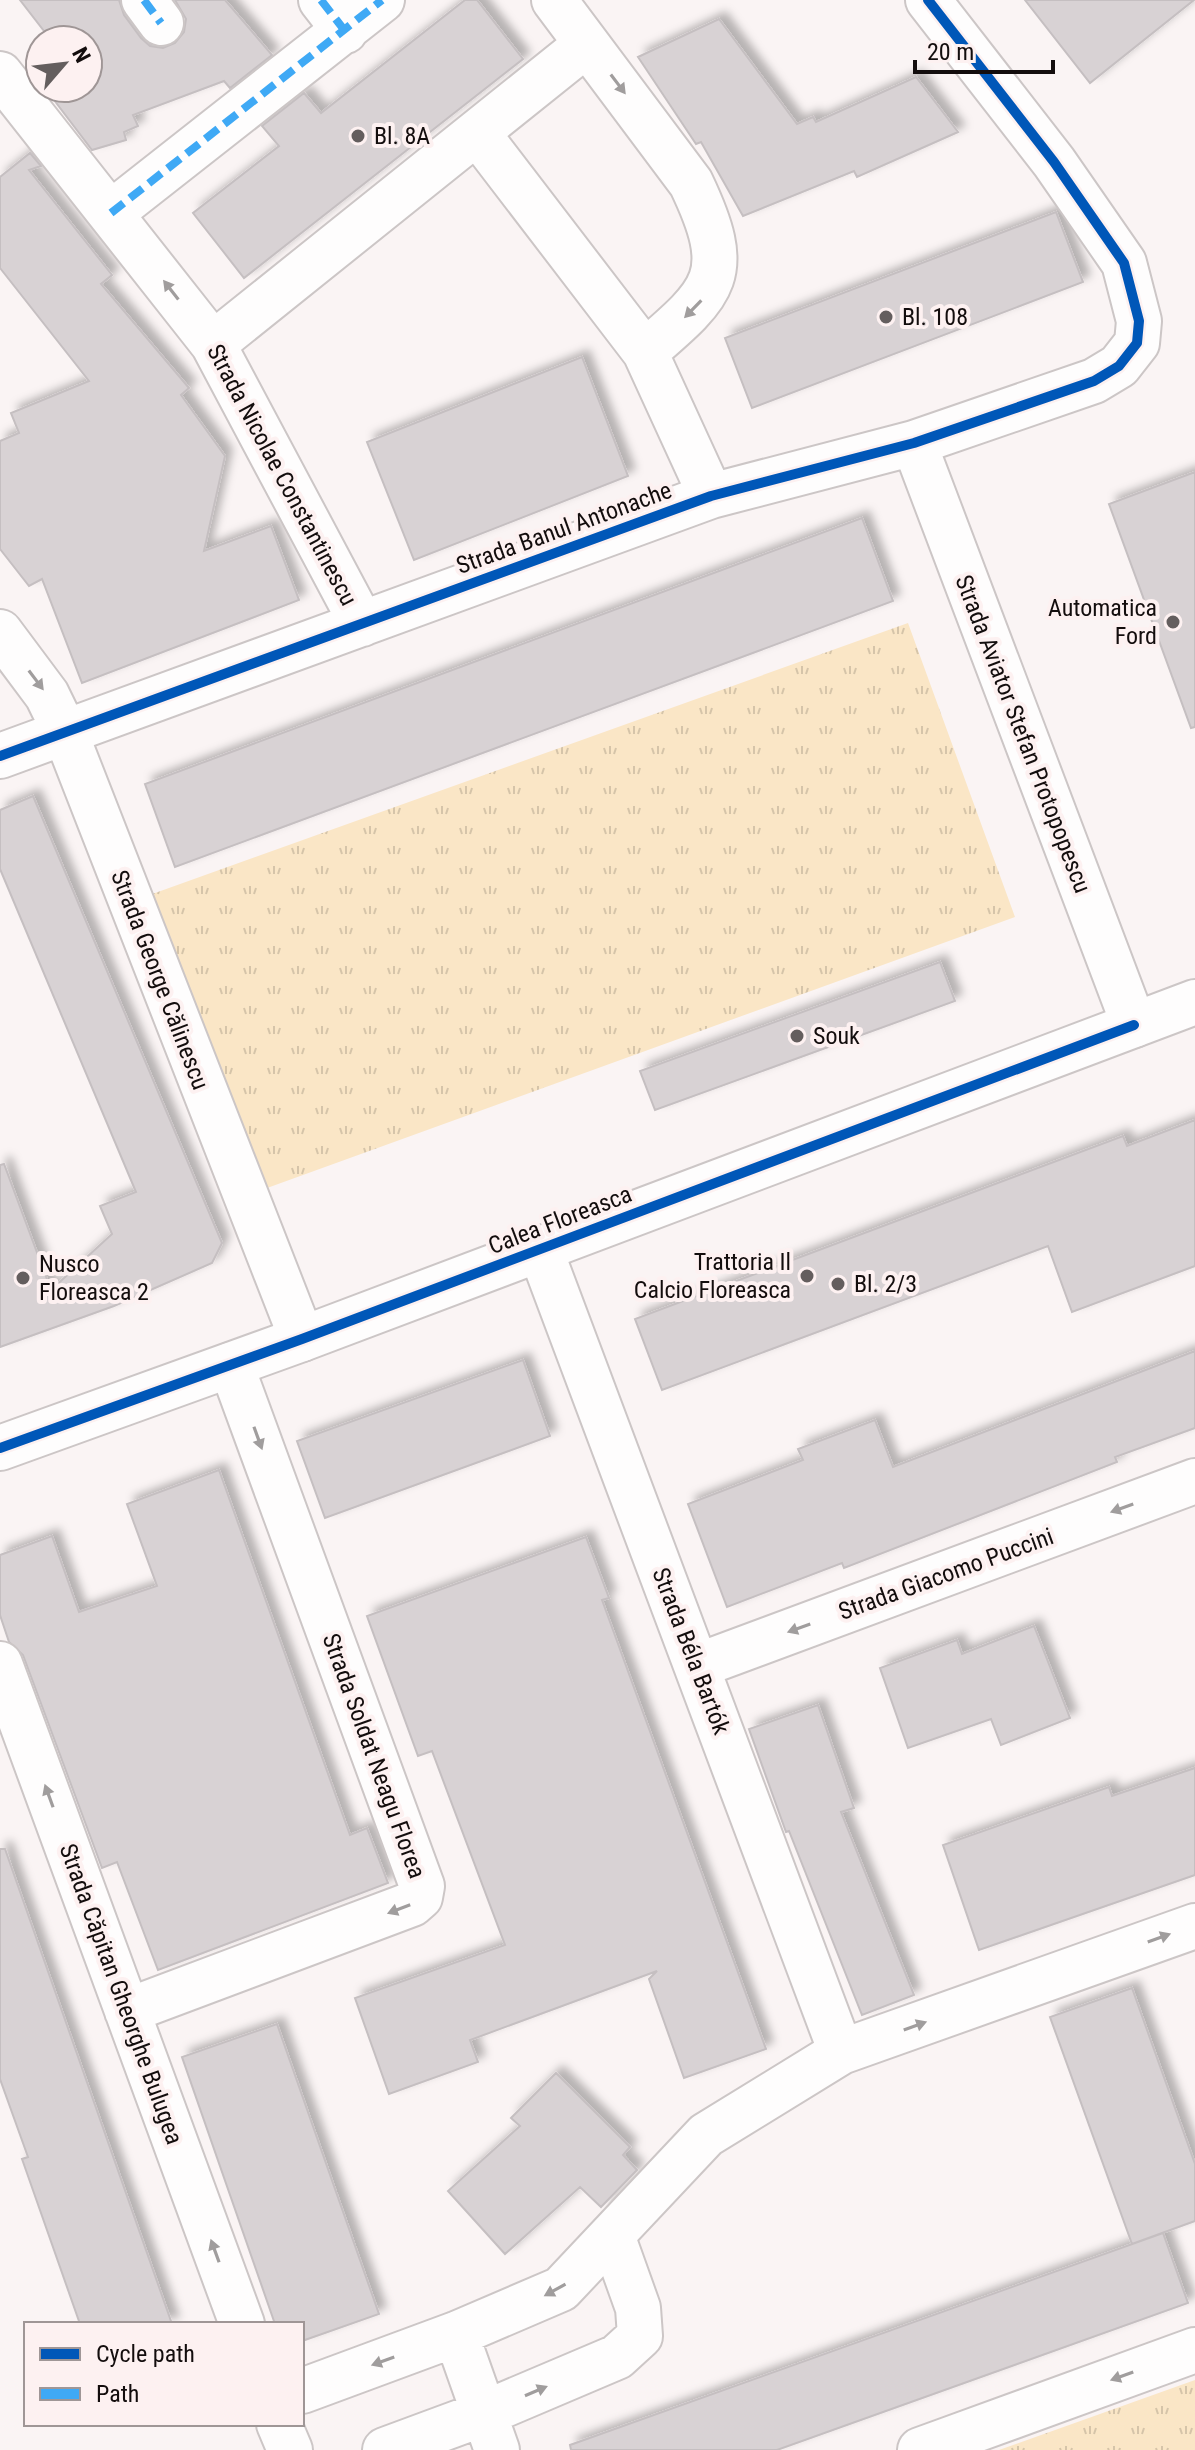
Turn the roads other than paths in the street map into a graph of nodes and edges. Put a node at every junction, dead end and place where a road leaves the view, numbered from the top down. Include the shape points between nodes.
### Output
1 (382, 0) edge
2 (554, 0) edge
3 (928, 0) edge
4 (333, 16) edge
5 (587, 44) junction
6 (7, 98) edge
7 (478, 134) junction
8 (111, 213) junction
9 (213, 344) junction
10 (645, 352) junction
11 (914, 443) junction
12 (711, 496) junction
13 (362, 624) junction
14 (0, 632) edge
15 (65, 732) junction
16 (0, 756) edge
17 (1195, 1002) edge
18 (1134, 1025) junction
19 (540, 1249) junction
20 (302, 1339) junction
21 (231, 1365) junction
22 (0, 1448) edge
23 (1195, 1481) edge
24 (0, 1664) edge
25 (697, 1666) junction
26 (1195, 1926) edge
27 (127, 2011) junction
28 (841, 2052) junction
29 (613, 2238) junction
30 (241, 2322) edge
31 (456, 2334) junction
32 (1195, 2350) edge
33 (304, 2390) edge
34 (280, 2426) edge
35 (491, 2432) edge
36 (290, 2450) edge
37 (385, 2450) edge
38 (920, 2450) edge

1 - 4 street
2 - 5 street
3 - 11 street, Strada Banul Antonache via 1111,239 1135,295 1139,321 1137,343 1119,366 1094,381
4 - 8 street
5 - 7 street
5 -> 10 street via 691,183 708,217 715,255 712,280 699,306
6 - 8 street, Strada Nicolae Constantinescu
7 - 9 street
7 - 10 street
9 -> 8 street, Strada Nicolae Constantinescu
9 - 13 street, Strada Nicolae Constantinescu
10 - 12 street
11 - 12 street, Strada Banul Antonache
11 - 18 street, Strada Aviator Stefan Protopopescu
12 - 13 street, Strada Banul Antonache
13 - 15 street, Strada Banul Antonache
14 -> 15 street, Strada George Călinescu via 47,695
15 - 16 street, Strada Banul Antonache
15 - 20 street, Strada George Călinescu
17 - 18 street, Calea Floreasca
18 - 19 street, Calea Floreasca
19 - 20 street, Calea Floreasca
19 - 25 street, Strada Béla Bartók
20 - 21 street, Calea Floreasca
21 - 22 street, Calea Floreasca
21 -> 27 street, Strada Soldat Neagu Florea via 422,1886 412,1904
23 -> 25 street, Strada Giacomo Puccini
27 -> 24 street, Strada Căpitan Gheorghe Bulugea
25 - 28 street, Strada Béla Bartók
28 -> 26 street
30 -> 27 street, Strada Căpitan Gheorghe Bulugea
28 - 29 street via 706,2135
29 -> 31 street via 561,2289
35 -> 29 street via 617,2357 640,2336 638,2308
31 -> 33 street
31 - 35 street
32 -> 38 street
34 - 36 street
35 - 37 street

